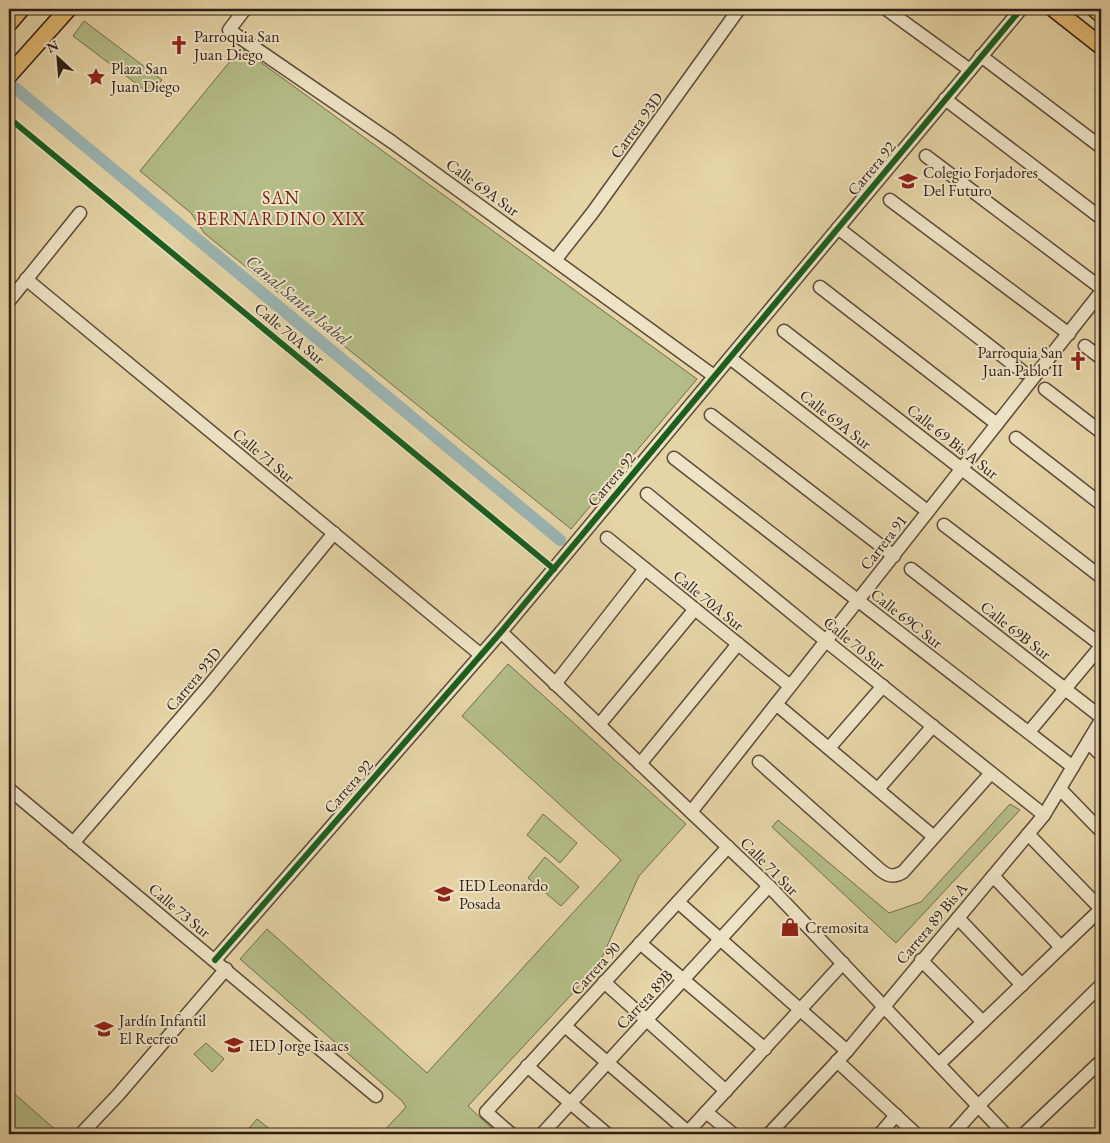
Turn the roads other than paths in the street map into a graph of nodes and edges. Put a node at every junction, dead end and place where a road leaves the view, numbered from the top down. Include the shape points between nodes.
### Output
1 (21, 9) edge
2 (68, 9) edge
3 (245, 9) edge
4 (739, 9) edge
5 (886, 9) edge
6 (1021, 9) edge
7 (1054, 9) edge
8 (1095, 9) edge
9 (1101, 14) edge
10 (9, 23) edge
11 (1101, 46) edge
12 (981, 56) junction
13 (970, 70) junction
14 (9, 75) edge
15 (946, 99) junction
16 (1101, 147) edge
17 (926, 156) dead end
18 (890, 200) dead end
19 (80, 213) dead end
20 (1101, 218) edge
21 (838, 228) junction
22 (556, 259) junction
23 (26, 279) junction
24 (820, 287) dead end
25 (1101, 288) edge
26 (1101, 292) edge
27 (9, 301) edge
28 (784, 331) dead end
29 (1069, 334) junction
30 (1085, 346) dead end
31 (730, 358) junction
32 (1101, 358) edge
33 (1023, 372) dead end
34 (714, 376) junction
35 (1046, 389) dead end
36 (711, 415) dead end
37 (998, 424) junction
38 (1101, 432) edge
39 (1016, 438) dead end
40 (674, 458) dead end
41 (962, 469) junction
42 (647, 494) dead end
43 (1101, 504) edge
44 (922, 507) dead end
45 (944, 525) dead end
46 (334, 533) junction
47 (607, 538) dead end
48 (894, 556) junction
49 (645, 569) junction
50 (911, 569) dead end
51 (1101, 577) edge
52 (858, 600) junction
53 (695, 609) junction
54 (501, 632) junction
55 (826, 641) junction
56 (738, 644) junction
57 (1101, 646) edge
58 (481, 655) junction
59 (556, 684) junction
60 (790, 686) junction
61 (883, 686) junction
62 (1066, 688) junction
63 (776, 704) junction
64 (1101, 718) edge
65 (598, 725) junction
66 (933, 726) junction
67 (1029, 732) junction
68 (1088, 742) junction
69 (829, 748) junction
70 (1101, 755) edge
71 (759, 762) dead end
72 (640, 764) junction
73 (1073, 767) junction
74 (991, 773) junction
75 (9, 789) edge
76 (878, 789) junction
77 (1060, 789) junction
78 (691, 812) junction
79 (1044, 815) junction
80 (1101, 831) edge
81 (1028, 834) junction
82 (934, 837) junction
83 (73, 842) junction
84 (728, 847) junction
85 (993, 876) junction
86 (769, 886) junction
87 (678, 902) junction
88 (1101, 909) edge
89 (958, 918) junction
90 (721, 939) junction
91 (640, 943) junction
92 (1061, 947) junction
93 (215, 960) junction
94 (922, 960) junction
95 (843, 963) junction
96 (226, 969) junction
97 (684, 980) junction
98 (604, 982) junction
99 (1022, 985) junction
100 (1101, 985) edge
101 (883, 1006) junction
102 (800, 1010) junction
103 (647, 1020) junction
104 (983, 1022) junction
105 (565, 1026) junction
106 (765, 1048) junction
107 (846, 1051) junction
108 (837, 1060) junction
109 (1101, 1061) edge
110 (608, 1063) junction
111 (939, 1064) junction
112 (528, 1066) junction
113 (726, 1091) junction
114 (376, 1096) dead end
115 (571, 1103) junction
116 (978, 1106) junction
117 (706, 1112) junction
118 (896, 1115) junction
119 (687, 1133) edge
120 (80, 1134) edge
121 (512, 1134) edge
122 (542, 1134) edge
123 (607, 1134) edge
124 (733, 1134) edge
125 (769, 1134) edge
126 (880, 1134) edge
127 (916, 1134) edge
128 (953, 1134) edge
129 (1005, 1134) edge
130 (1024, 1134) edge

1 - 10 main road
2 - 14 main road
3 - 22 street, Calle 69A Sur via 229,30
4 - 22 street, Carrera 93D
5 - 13 street
6 - 12 street, Carrera 92
7 - 11 main road
8 - 9 main road
12 - 13 street, Carrera 92
12 - 16 street
13 - 15 street, Carrera 92
15 - 20 street
15 - 21 street, Carrera 92
17 - 25 street
18 - 29 street
19 - 23 street
21 - 31 street, Carrera 92
21 - 33 street
22 - 34 street, Calle 69A Sur
23 - 27 street
23 - 46 street, Calle 71 Sur
24 - 37 street
26 - 29 street, Carrera 91
28 - 41 street, Calle 69 Bis A Sur
29 - 37 street, Carrera 91
30 - 32 street
31 - 34 street, Carrera 92
31 - 44 street, Calle 69A Sur
34 - 54 street, Carrera 92
35 - 38 street
36 - 48 street
37 - 41 street, Carrera 91
39 - 43 street
40 - 52 street, Calle 69C Sur
41 - 48 street, Carrera 91
41 - 51 street, Calle 69 Bis A Sur
42 - 55 street, Calle 70 Sur
45 - 57 street
46 - 58 street, Calle 71 Sur
46 - 83 street, Carrera 93D via 207,688
47 - 49 street, Calle 70A Sur
48 - 52 street, Carrera 91
49 - 53 street, Calle 70A Sur
49 - 59 street
50 - 62 street, Calle 69B Sur
52 - 55 street, Carrera 91
52 - 67 street, Calle 69C Sur
53 - 56 street, Calle 70A Sur
53 - 65 street
54 - 58 street, Carrera 92
54 - 59 street, Calle 71 Sur
55 - 60 street, Carrera 91
55 - 61 street, Calle 70 Sur
56 - 60 street, Calle 70A Sur
56 - 72 street
57 - 62 street
58 - 93 street, Carrera 92
59 - 65 street, Calle 71 Sur
60 - 63 street, Carrera 91
61 - 66 street, Calle 70 Sur
61 - 69 street
62 - 64 street, Calle 69B Sur
62 - 67 street
63 - 69 street
63 - 78 street, Carrera 91
64 - 68 street, Carrera 89 Bis A
65 - 72 street, Calle 71 Sur
66 - 74 street, Calle 70 Sur
66 - 76 street
67 - 73 street, Calle 69C Sur
68 - 70 street
68 - 73 street, Carrera 89 Bis A
69 - 76 street
71 - 82 street via 884,874 890,876 902,872
72 - 78 street, Calle 71 Sur
73 - 77 street, Carrera 89 Bis A
74 - 79 street, Calle 70 Sur
74 - 82 street
75 - 83 street, Calle 73 Sur
76 - 82 street
77 - 79 street, Carrera 89 Bis A
77 - 80 street
78 - 84 street, Calle 71 Sur
79 - 81 street, Carrera 89 Bis A
81 - 85 street, Carrera 89 Bis A
81 - 88 street
83 - 93 street, Calle 73 Sur
84 - 86 street, Calle 71 Sur
84 - 87 street, Carrera 90
85 - 89 street, Carrera 89 Bis A
85 - 92 street
86 - 90 street, Carrera 89B
86 - 95 street, Calle 71 Sur
87 - 90 street
87 - 91 street, Carrera 90
88 - 92 street
89 - 94 street, Carrera 89 Bis A
89 - 99 street
90 - 97 street, Carrera 89B
90 - 102 street
91 - 97 street
91 - 98 street, Carrera 90
92 - 99 street
93 - 96 street, Calle 73 Sur
94 - 101 street, Carrera 89 Bis A
94 - 104 street
95 - 101 street, Calle 71 Sur
95 - 102 street
96 - 114 street, Calle 73 Sur
96 - 120 street via 118,1095
97 - 103 street, Carrera 89B
97 - 106 street
98 - 103 street
98 - 105 street, Carrera 90
99 - 104 street
100 - 116 street
101 - 107 street, Carrera 89 Bis A
101 - 111 street, Calle 71 Sur
102 - 106 street
102 - 107 street
103 - 110 street, Carrera 89B
103 - 113 street
104 - 111 street
105 - 110 street
105 - 112 street, Carrera 90
106 - 113 street
107 - 108 street, Carrera 89 Bis A
108 - 118 street
108 - 125 street, Carrera 89 Bis A
109 - 130 street
110 - 115 street, Carrera 89B
110 - 119 street
111 - 116 street, Calle 71 Sur
112 - 115 street
112 - 121 street, Carrera 90 via 486,1112
113 - 117 street
115 - 122 street, Carrera 89B
115 - 123 street
116 - 128 street
116 - 129 street, Calle 71 Sur
117 - 119 street
117 - 124 street
118 - 126 street
118 - 127 street

